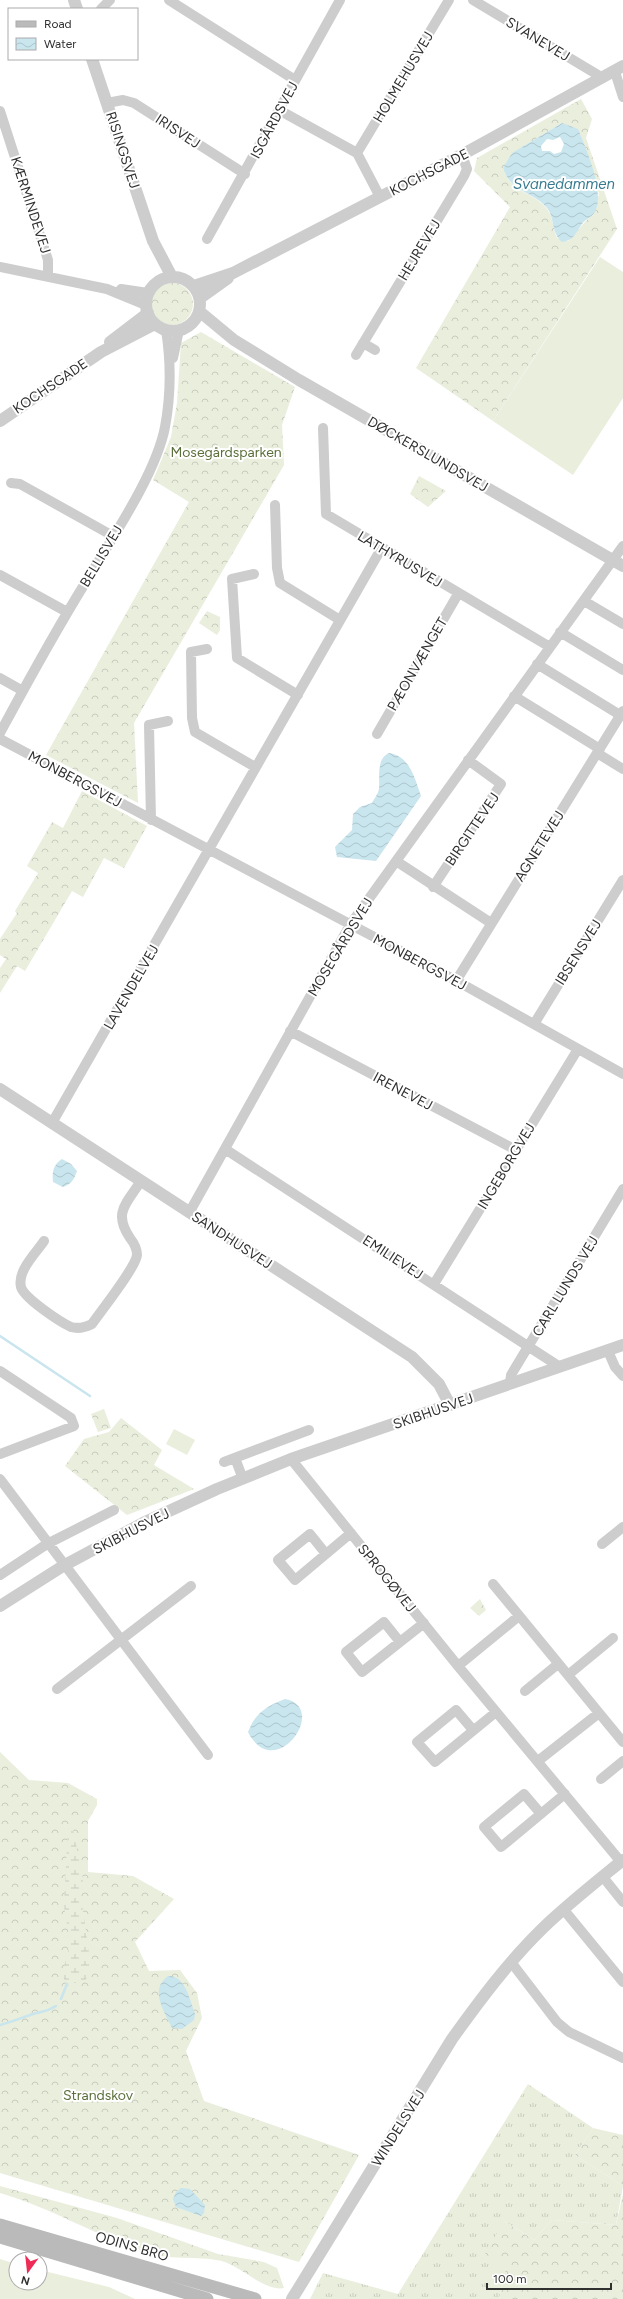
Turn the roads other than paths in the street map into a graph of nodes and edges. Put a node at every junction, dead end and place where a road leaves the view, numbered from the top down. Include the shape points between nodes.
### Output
1 (110, 0) edge
2 (169, 0) edge
3 (340, 0) edge
4 (449, 0) edge
5 (473, 0) edge
6 (102, 8) edge
7 (92, 60) edge
8 (619, 69) edge
9 (603, 78) junction
10 (295, 80) junction
11 (623, 97) edge
12 (107, 103) junction
13 (279, 110) junction
14 (0, 111) edge
15 (357, 154) junction
16 (462, 155) junction
17 (245, 174) junction
18 (380, 197) junction
19 (207, 239) dead end
20 (153, 241) junction
21 (0, 267) edge
22 (233, 273) junction
23 (48, 277) junction
24 (172, 277) junction
25 (157, 282) junction
26 (194, 286) junction
27 (107, 289) junction
28 (148, 293) junction
29 (200, 298) junction
30 (147, 309) junction
31 (199, 311) junction
32 (192, 323) junction
33 (155, 324) junction
34 (166, 330) junction
35 (179, 330) junction
36 (234, 340) junction
37 (363, 343) junction
38 (375, 350) dead end
39 (101, 352) junction
40 (356, 354) dead end
41 (170, 368) junction
42 (0, 421) edge
43 (323, 428) dead end
44 (11, 483) dead end
45 (275, 506) dead end
46 (113, 536) junction
47 (623, 546) edge
48 (381, 549) junction
49 (618, 563) edge
50 (254, 574) dead end
51 (0, 575) edge
52 (458, 594) junction
53 (584, 601) junction
54 (67, 612) junction
55 (340, 620) junction
56 (623, 624) edge
57 (560, 632) junction
58 (550, 647) junction
59 (207, 649) dead end
60 (537, 664) junction
61 (623, 670) edge
62 (0, 678) edge
63 (23, 691) junction
64 (298, 695) junction
65 (514, 696) junction
66 (622, 713) edge
67 (168, 722) dead end
68 (0, 733) edge
69 (377, 734) dead end
70 (0, 739) edge
71 (598, 751) junction
72 (468, 760) junction
73 (255, 767) junction
74 (623, 769) edge
75 (151, 820) junction
76 (209, 851) junction
77 (396, 860) junction
78 (623, 880) edge
79 (433, 887) junction
80 (491, 923) junction
81 (350, 925) junction
82 (456, 980) junction
83 (534, 1024) junction
84 (290, 1031) junction
85 (578, 1049) junction
86 (623, 1074) edge
87 (0, 1089) edge
88 (52, 1123) junction
89 (225, 1149) junction
90 (516, 1150) junction
91 (141, 1181) junction
92 (623, 1189) edge
93 (189, 1213) junction
94 (44, 1241) dead end
95 (434, 1284) junction
96 (529, 1345) junction
97 (623, 1345) edge
98 (608, 1352) junction
99 (560, 1367) junction
100 (0, 1371) edge
101 (623, 1376) edge
102 (510, 1384) junction
103 (450, 1405) junction
104 (309, 1430) dead end
105 (0, 1454) edge
106 (235, 1458) junction
107 (291, 1459) junction
108 (224, 1462) dead end
109 (0, 1479) edge
110 (243, 1479) junction
111 (114, 1510) dead end
112 (623, 1527) edge
113 (351, 1533) junction
114 (47, 1544) junction
115 (602, 1544) dead end
116 (326, 1554) junction
117 (63, 1566) junction
118 (0, 1575) edge
119 (493, 1584) dead end
120 (191, 1586) dead end
121 (0, 1606) edge
122 (519, 1616) junction
123 (424, 1623) junction
124 (613, 1638) dead end
125 (121, 1640) junction
126 (400, 1642) junction
127 (558, 1664) junction
128 (458, 1666) junction
129 (568, 1675) junction
130 (57, 1689) dead end
131 (525, 1691) dead end
132 (496, 1712) junction
133 (598, 1713) junction
134 (473, 1730) junction
135 (623, 1742) edge
136 (208, 1755) dead end
137 (538, 1761) junction
138 (623, 1761) edge
139 (601, 1779) dead end
140 (565, 1794) junction
141 (541, 1814) junction
142 (622, 1861) edge
143 (603, 1877) junction
144 (623, 1902) edge
145 (564, 1910) junction
146 (511, 1962) junction
147 (623, 1982) edge
148 (623, 2058) edge
149 (0, 2224) edge
150 (0, 2237) edge
151 (207, 2299) edge
152 (254, 2299) edge
153 (292, 2299) edge

1 - 6 street
2 - 10 street
3 - 10 street, ISGÅRDSVEJ
4 - 15 street, HOLMEHUSVEJ
5 - 9 street, SVANEVEJ
7 - 12 street, RISINGSVEJ
8 - 9 street, KOCHSGADE
8 - 11 street
9 - 16 street, KOCHSGADE
10 - 13 street, ISGÅRDSVEJ
12 - 17 street, IRISVEJ via 123,100 134,103
12 - 20 street, RISINGSVEJ
13 - 15 street
13 - 17 street, ISGÅRDSVEJ
14 - 23 street, KÆRMINDEVEJ via 48,260
15 - 18 street
16 - 18 street, KOCHSGADE
16 - 37 street, HEJREVEJ via 467,169 464,176
17 - 19 street, ISGÅRDSVEJ
18 - 22 street, KOCHSGADE
20 - 24 street, RISINGSVEJ
20 - 25 street, RISINGSVEJ
21 - 23 street
22 - 26 street, KOCHSGADE
22 - 29 street, KOCHSGADE
23 - 27 street
24 - 25 street
24 - 26 street via 183,279
25 - 28 street
26 - 29 street
27 - 28 street
27 - 30 street
28 - 30 street
29 - 31 street
30 - 33 street
30 - 39 street, KOCHSGADE
31 - 32 street
31 - 36 street, DØCKERSLUNDSVEJ
32 - 35 street
32 - 36 street, DØCKERSLUNDSVEJ
33 - 34 street
33 - 39 street, KOCHSGADE
34 - 35 street
34 - 41 street, BELLISVEJ
35 - 41 street, BELLISVEJ
36 - 49 street, DØCKERSLUNDSVEJ
37 - 38 street
37 - 40 street, HEJREVEJ
39 - 42 street, KOCHSGADE
41 - 46 street, BELLISVEJ via 165,427 157,453
43 - 48 street, LATHYRUSVEJ via 326,514
44 - 46 street via 20,484
45 - 55 street via 277,568 280,583
46 - 54 street, BELLISVEJ
47 - 49 street, MOSEGÅRDSVEJ
48 - 52 street, LATHYRUSVEJ
48 - 55 street, LAVENDELVEJ
49 - 53 street, MOSEGÅRDSVEJ
50 - 64 street via 232,579 237,658
51 - 54 street
52 - 58 street, LATHYRUSVEJ
52 - 69 street, PÆONVÆNGET
53 - 56 street
53 - 57 street, MOSEGÅRDSVEJ
54 - 63 street, BELLISVEJ
55 - 64 street, LAVENDELVEJ
57 - 58 street, MOSEGÅRDSVEJ
57 - 61 street
58 - 60 street, MOSEGÅRDSVEJ
59 - 73 street via 191,652 194,732
60 - 65 street, MOSEGÅRDSVEJ
60 - 66 street
62 - 63 street
63 - 68 street, BELLISVEJ
64 - 73 street, LAVENDELVEJ
65 - 71 street
65 - 72 street, MOSEGÅRDSVEJ
66 - 71 street, AGNETEVEJ
67 - 75 street via 149,725
70 - 75 street, MONBERGSVEJ
71 - 74 street
71 - 80 street, AGNETEVEJ
72 - 77 street, MOSEGÅRDSVEJ
72 - 79 street, BIRGITTEVEJ via 501,784
73 - 76 street, LAVENDELVEJ
75 - 76 street, MONBERGSVEJ
76 - 81 street, MONBERGSVEJ
76 - 88 street, LAVENDELVEJ
77 - 79 street
77 - 81 street, MOSEGÅRDSVEJ
78 - 83 street, IBSENSVEJ
79 - 80 street
80 - 82 street, AGNETEVEJ
81 - 82 street, MONBERGSVEJ
81 - 84 street, MOSEGÅRDSVEJ
82 - 83 street, MONBERGSVEJ
83 - 85 street, MONBERGSVEJ
84 - 89 street, MOSEGÅRDSVEJ
84 - 90 street, IRENEVEJ
85 - 86 street, MONBERGSVEJ
85 - 90 street, INGEBORGVEJ
87 - 88 street, SANDHUSVEJ
88 - 91 street, SANDHUSVEJ
89 - 93 street, MOSEGÅRDSVEJ
89 - 95 street, EMILIEVEJ
90 - 95 street, INGEBORGVEJ
91 - 93 street, SANDHUSVEJ
91 - 94 street via 123,1209 121,1217 122,1226 136,1245 136,1262 92,1324 72,1327 26,1296 21,1287 24,1270
92 - 96 street, CARL LUNDS VEJ
93 - 103 street, SANDHUSVEJ via 412,1357 439,1384
95 - 96 street, EMILIEVEJ
96 - 99 street, EMILIEVEJ
96 - 102 street, CARL LUNDS VEJ via 511,1375
97 - 98 street, SKIBHUSVEJ
98 - 99 street, SKIBHUSVEJ
98 - 101 street via 615,1367
99 - 102 street, SKIBHUSVEJ
100 - 105 street via 71,1418 74,1426
102 - 103 street, SKIBHUSVEJ
103 - 107 street, SKIBHUSVEJ
104 - 106 street
106 - 108 street
106 - 110 street
107 - 110 street, SKIBHUSVEJ
107 - 113 street, SPROGØVEJ
109 - 114 street
110 - 117 street, SKIBHUSVEJ via 143,1523
111 - 114 street
112 - 115 street
113 - 116 street, SPROGØVEJ
113 - 123 street, SPROGØVEJ
114 - 117 street
114 - 118 street
116 - 116 street, SPROGØVEJ via 295,1580 278,1560 310,1534
117 - 121 street, SKIBHUSVEJ
117 - 125 street
119 - 122 street
120 - 125 street
122 - 127 street
122 - 128 street
123 - 126 street, SPROGØVEJ
123 - 128 street, SPROGØVEJ
124 - 129 street
125 - 130 street
125 - 136 street
126 - 126 street, SPROGØVEJ via 362,1672 346,1652 384,1622
127 - 129 street
127 - 131 street
128 - 132 street, SPROGØVEJ
129 - 133 street
132 - 134 street
132 - 137 street, SPROGØVEJ
133 - 135 street
133 - 137 street
134 - 134 street via 435,1762 417,1742 456,1710
137 - 140 street, SPROGØVEJ
138 - 139 street
140 - 141 street
140 - 142 street, SPROGØVEJ
141 - 141 street via 501,1848 484,1827 524,1794
142 - 143 street, WINDELSVEJ
143 - 144 street
143 - 145 street, WINDELSVEJ
145 - 146 street, WINDELSVEJ
145 - 147 street
146 - 148 street via 558,2022 569,2032
146 - 153 street, WINDELSVEJ via 452,2039
149 - 152 main road, ODINS BRO
150 - 151 main road, ODINS BRO

